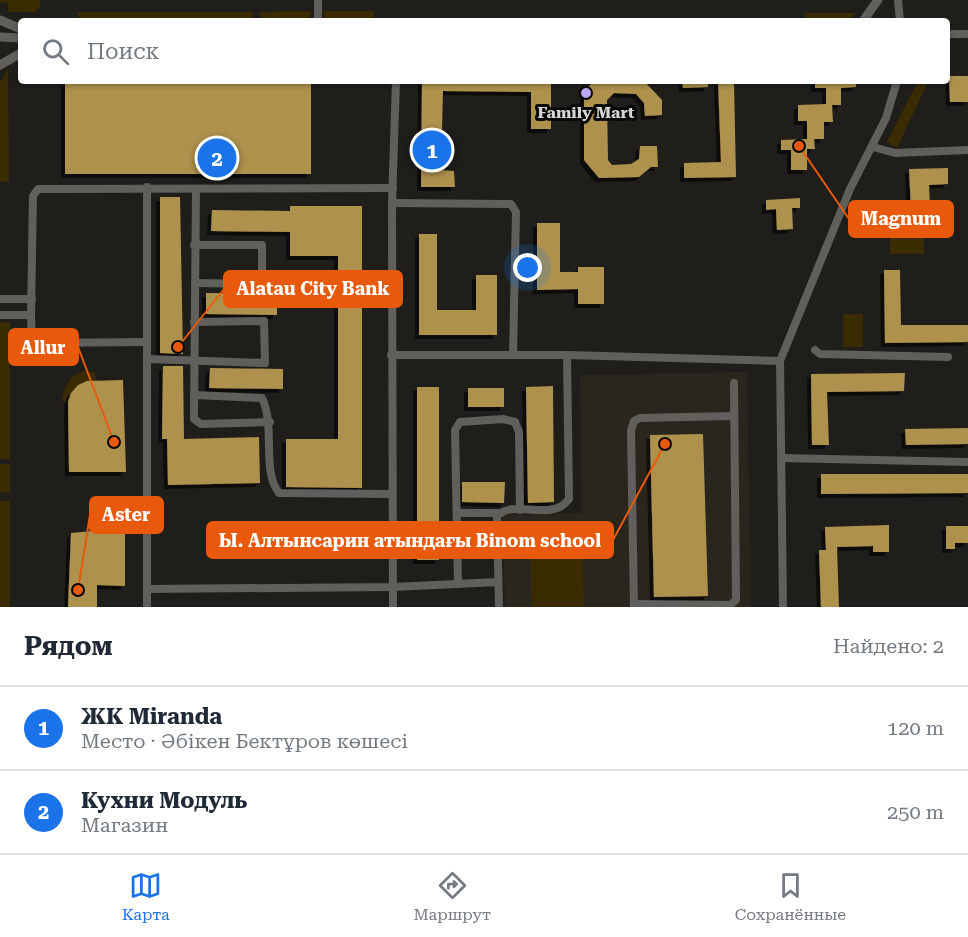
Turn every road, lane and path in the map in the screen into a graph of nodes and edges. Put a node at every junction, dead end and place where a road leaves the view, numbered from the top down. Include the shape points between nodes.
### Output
1 (318, 0) edge
2 (878, 0) edge
3 (898, 0) edge
4 (318, 18) edge
5 (865, 18) edge
6 (900, 18) edge
7 (0, 20) edge
8 (18, 28) edge
9 (950, 34) edge
10 (968, 34) edge
11 (0, 37) edge
12 (18, 38) edge
13 (18, 55) edge
14 (0, 65) edge
15 (396, 84) edge
16 (896, 84) edge
17 (873, 147) junction
18 (968, 150) edge
19 (147, 187) junction
20 (393, 188) junction
21 (196, 189) junction
22 (392, 203) junction
23 (194, 245) junction
24 (195, 283) junction
25 (32, 298) junction
26 (0, 299) edge
27 (0, 315) edge
28 (31, 315) junction
29 (194, 322) junction
30 (147, 342) junction
31 (815, 350) dead end
32 (391, 355) junction
33 (513, 355) junction
34 (567, 355) junction
35 (948, 357) dead end
36 (148, 359) junction
37 (780, 361) junction
38 (194, 363) junction
39 (734, 383) dead end
40 (194, 395) junction
41 (733, 416) junction
42 (270, 422) junction
43 (781, 458) junction
44 (968, 462) edge
45 (392, 494) junction
46 (520, 510) junction
47 (457, 513) junction
48 (501, 513) junction
49 (498, 582) junction
50 (458, 584) junction
51 (393, 587) junction
52 (147, 589) junction
53 (634, 605) edge
54 (147, 607) edge
55 (393, 607) edge
56 (499, 607) edge
57 (783, 607) edge

1 - 4 street
2 - 5 street
3 - 6 street
7 - 8 street
9 - 10 street
11 - 12 street
13 - 14 street
15 - 20 street
16 - 17 street
17 - 18 street via 895,153
17 - 37 street via 850,189
19 - 21 street
19 - 25 street via 38,189 33,196
19 - 30 street
20 - 21 street
20 - 22 street
21 - 23 street
22 - 32 street
22 - 33 street via 511,204 516,212
23 - 24 street
23 - 24 street via 262,245 262,284
24 - 29 street
25 - 26 street
25 - 28 street
27 - 28 street
28 - 30 street via 32,343
29 - 38 street
29 - 38 street via 264,321 265,363
30 - 36 street
31 - 35 street via 820,354
32 - 33 street
32 - 45 street
33 - 34 street
34 - 37 street
34 - 46 street via 569,499 564,507 554,510
36 - 38 street via 187,359
36 - 52 street
37 - 43 street
38 - 40 street
39 - 41 street
40 - 42 street via 262,398
40 - 42 street via 197,423
41 - 53 street via 640,418 634,422
41 - 53 street via 736,600 730,605
42 - 45 street via 271,483 279,493
43 - 44 street
43 - 57 street
45 - 51 street
46 - 47 street via 519,432 515,422 474,419 460,422 455,430
46 - 48 street
47 - 48 street
47 - 50 street
48 - 49 street via 497,523
49 - 50 street
49 - 56 street
50 - 51 street
51 - 52 street
51 - 55 street
52 - 54 street

